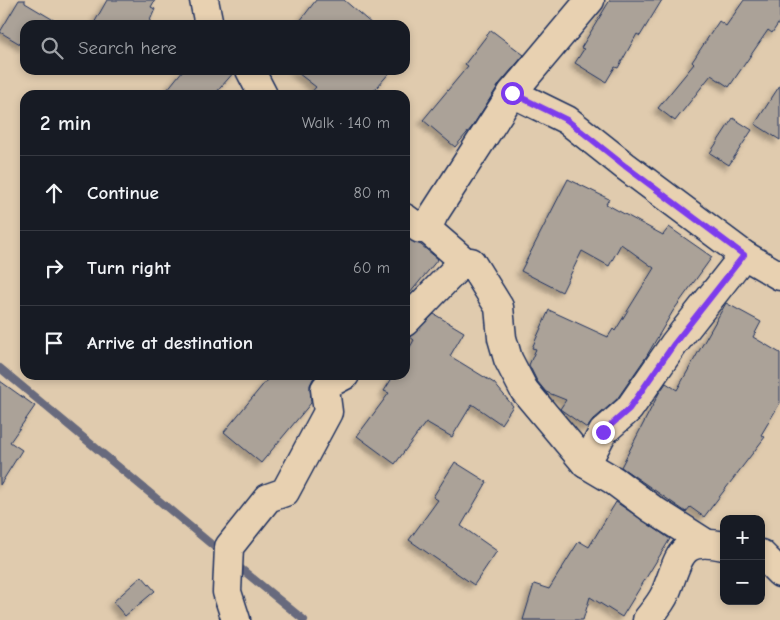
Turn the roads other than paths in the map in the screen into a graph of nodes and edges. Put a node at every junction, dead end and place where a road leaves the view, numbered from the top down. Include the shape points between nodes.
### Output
1 (204, 0) edge
2 (590, 0) edge
3 (209, 20) edge
4 (254, 75) edge
5 (261, 90) edge
6 (512, 93) junction
7 (416, 224) edge
8 (744, 255) junction
9 (464, 261) junction
10 (780, 276) edge
11 (410, 317) edge
12 (336, 380) edge
13 (586, 464) junction
14 (714, 544) edge
15 (765, 558) edge
16 (780, 573) edge
17 (236, 620) edge
18 (647, 620) edge

1 - 3 street
2 - 6 street
4 - 5 street
6 - 7 street via 434,214
6 - 8 street via 567,120
7 - 9 street
8 - 10 street
8 - 13 street via 674,344 629,409 603,432
9 - 11 street
9 - 13 street via 471,262 499,306 508,359 524,390
12 - 17 street via 325,389 328,412 285,492 268,498 229,547 227,592
13 - 14 street via 652,509
14 - 18 street via 687,547 674,567 664,596
15 - 16 street

